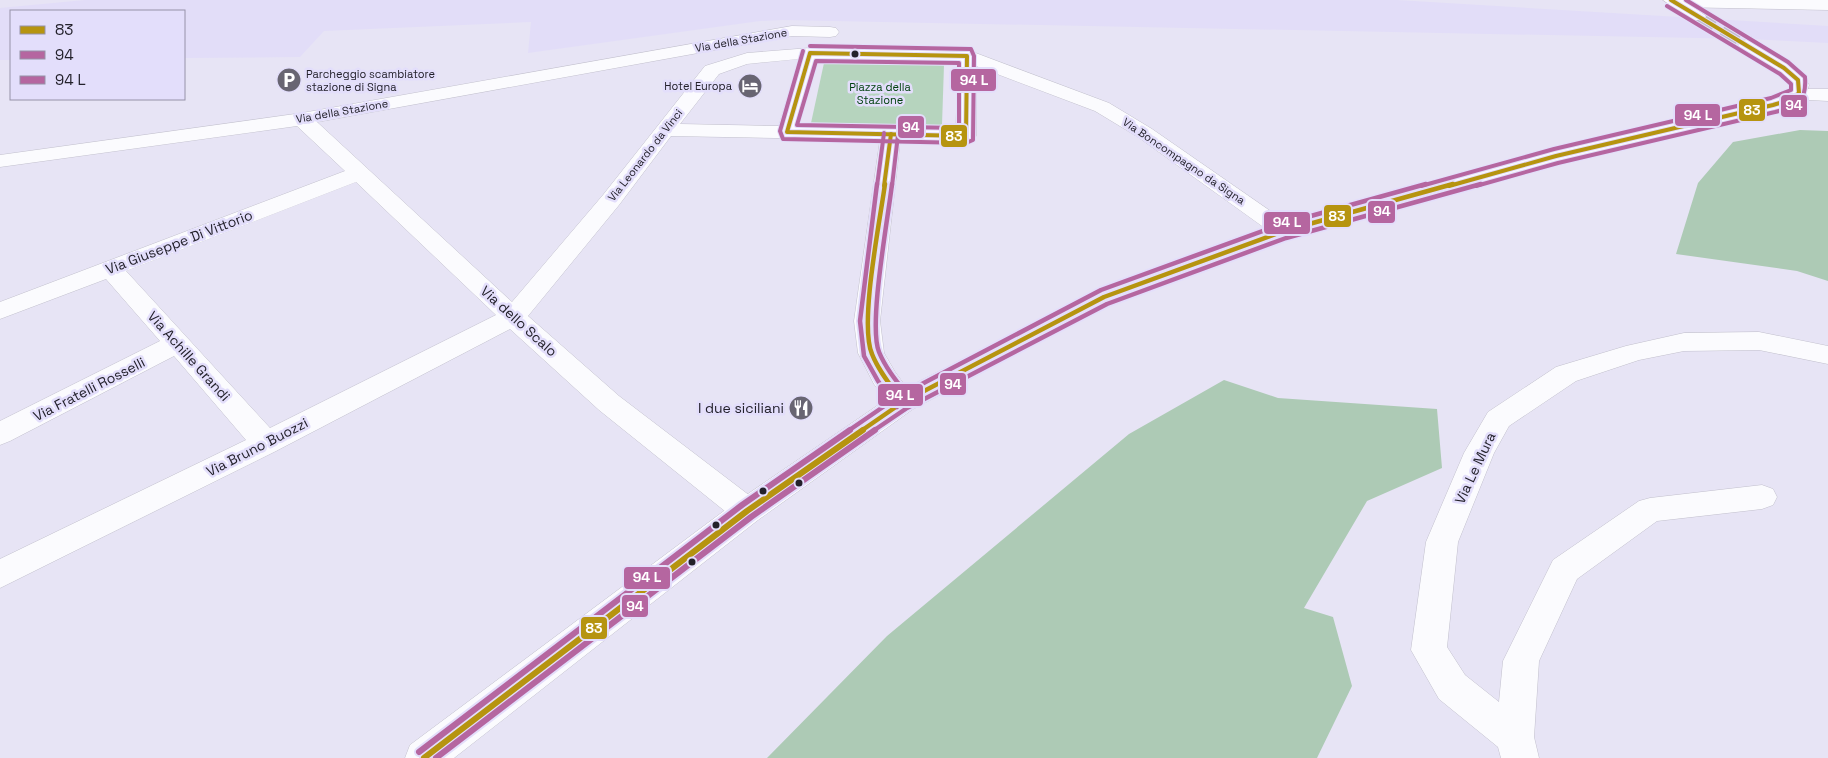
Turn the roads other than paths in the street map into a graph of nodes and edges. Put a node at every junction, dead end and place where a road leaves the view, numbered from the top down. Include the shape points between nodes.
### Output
1 (1673, 1) edge
2 (1781, 1) edge
3 (1828, 5) edge
4 (1698, 16) tunnel mouth
5 (830, 32) dead end
6 (1747, 45) tunnel mouth
7 (810, 53) junction
8 (967, 56) junction
9 (1798, 95) junction
10 (1828, 95) edge
11 (302, 119) junction
12 (666, 130) junction
13 (788, 132) junction
14 (891, 134) junction
15 (0, 161) edge
16 (359, 173) junction
17 (1284, 230) junction
18 (111, 269) junction
19 (0, 312) edge
20 (513, 317) junction
21 (178, 343) junction
22 (1828, 355) edge
23 (903, 402) junction
24 (0, 434) edge
25 (266, 443) junction
26 (1762, 497) dead end
27 (747, 511) junction
28 (0, 574) edge
29 (1518, 747) edge
30 (424, 758) edge

1 - 2 street
1 - 4 street
2 - 3 street
5 - 11 street, Via della Stazione via 792,31
6 - 9 street via 1793,75 1800,86
7 - 8 street
7 - 12 street, Via Leonardo da Vinci via 725,62 712,70
7 - 13 street
8 - 14 street via 966,136
8 - 17 street, Via Boncompagno da Signa via 1102,107 1145,133
9 - 10 street
9 - 17 street via 1773,105 1556,156
11 - 15 street, Via della Stazione
11 - 16 street, Via dello Scalo
12 - 13 street
12 - 20 street, Via Leonardo da Vinci
13 - 14 street
14 - 23 street via 867,321 871,353
16 - 18 street, Via Giuseppe Di Vittorio
16 - 20 street, Via dello Scalo
17 - 23 street via 1104,297
18 - 19 street, Via Giuseppe Di Vittorio
18 - 21 street, Via Achille Grandi
20 - 25 street, Via Bruno Buozzi
20 - 27 street, Via dello Scalo via 609,402
21 - 24 street, Via Fratelli Rosselli
21 - 25 street, Via Achille Grandi
22 - 29 street, Via Le Mura via 1759,341 1684,342 1635,352 1566,374 1498,419 1479,453 1442,542 1429,650 1452,687
23 - 27 street
25 - 28 street, Via Bruno Buozzi
26 - 29 street via 1650,510 1565,570 1521,661
27 - 30 street

